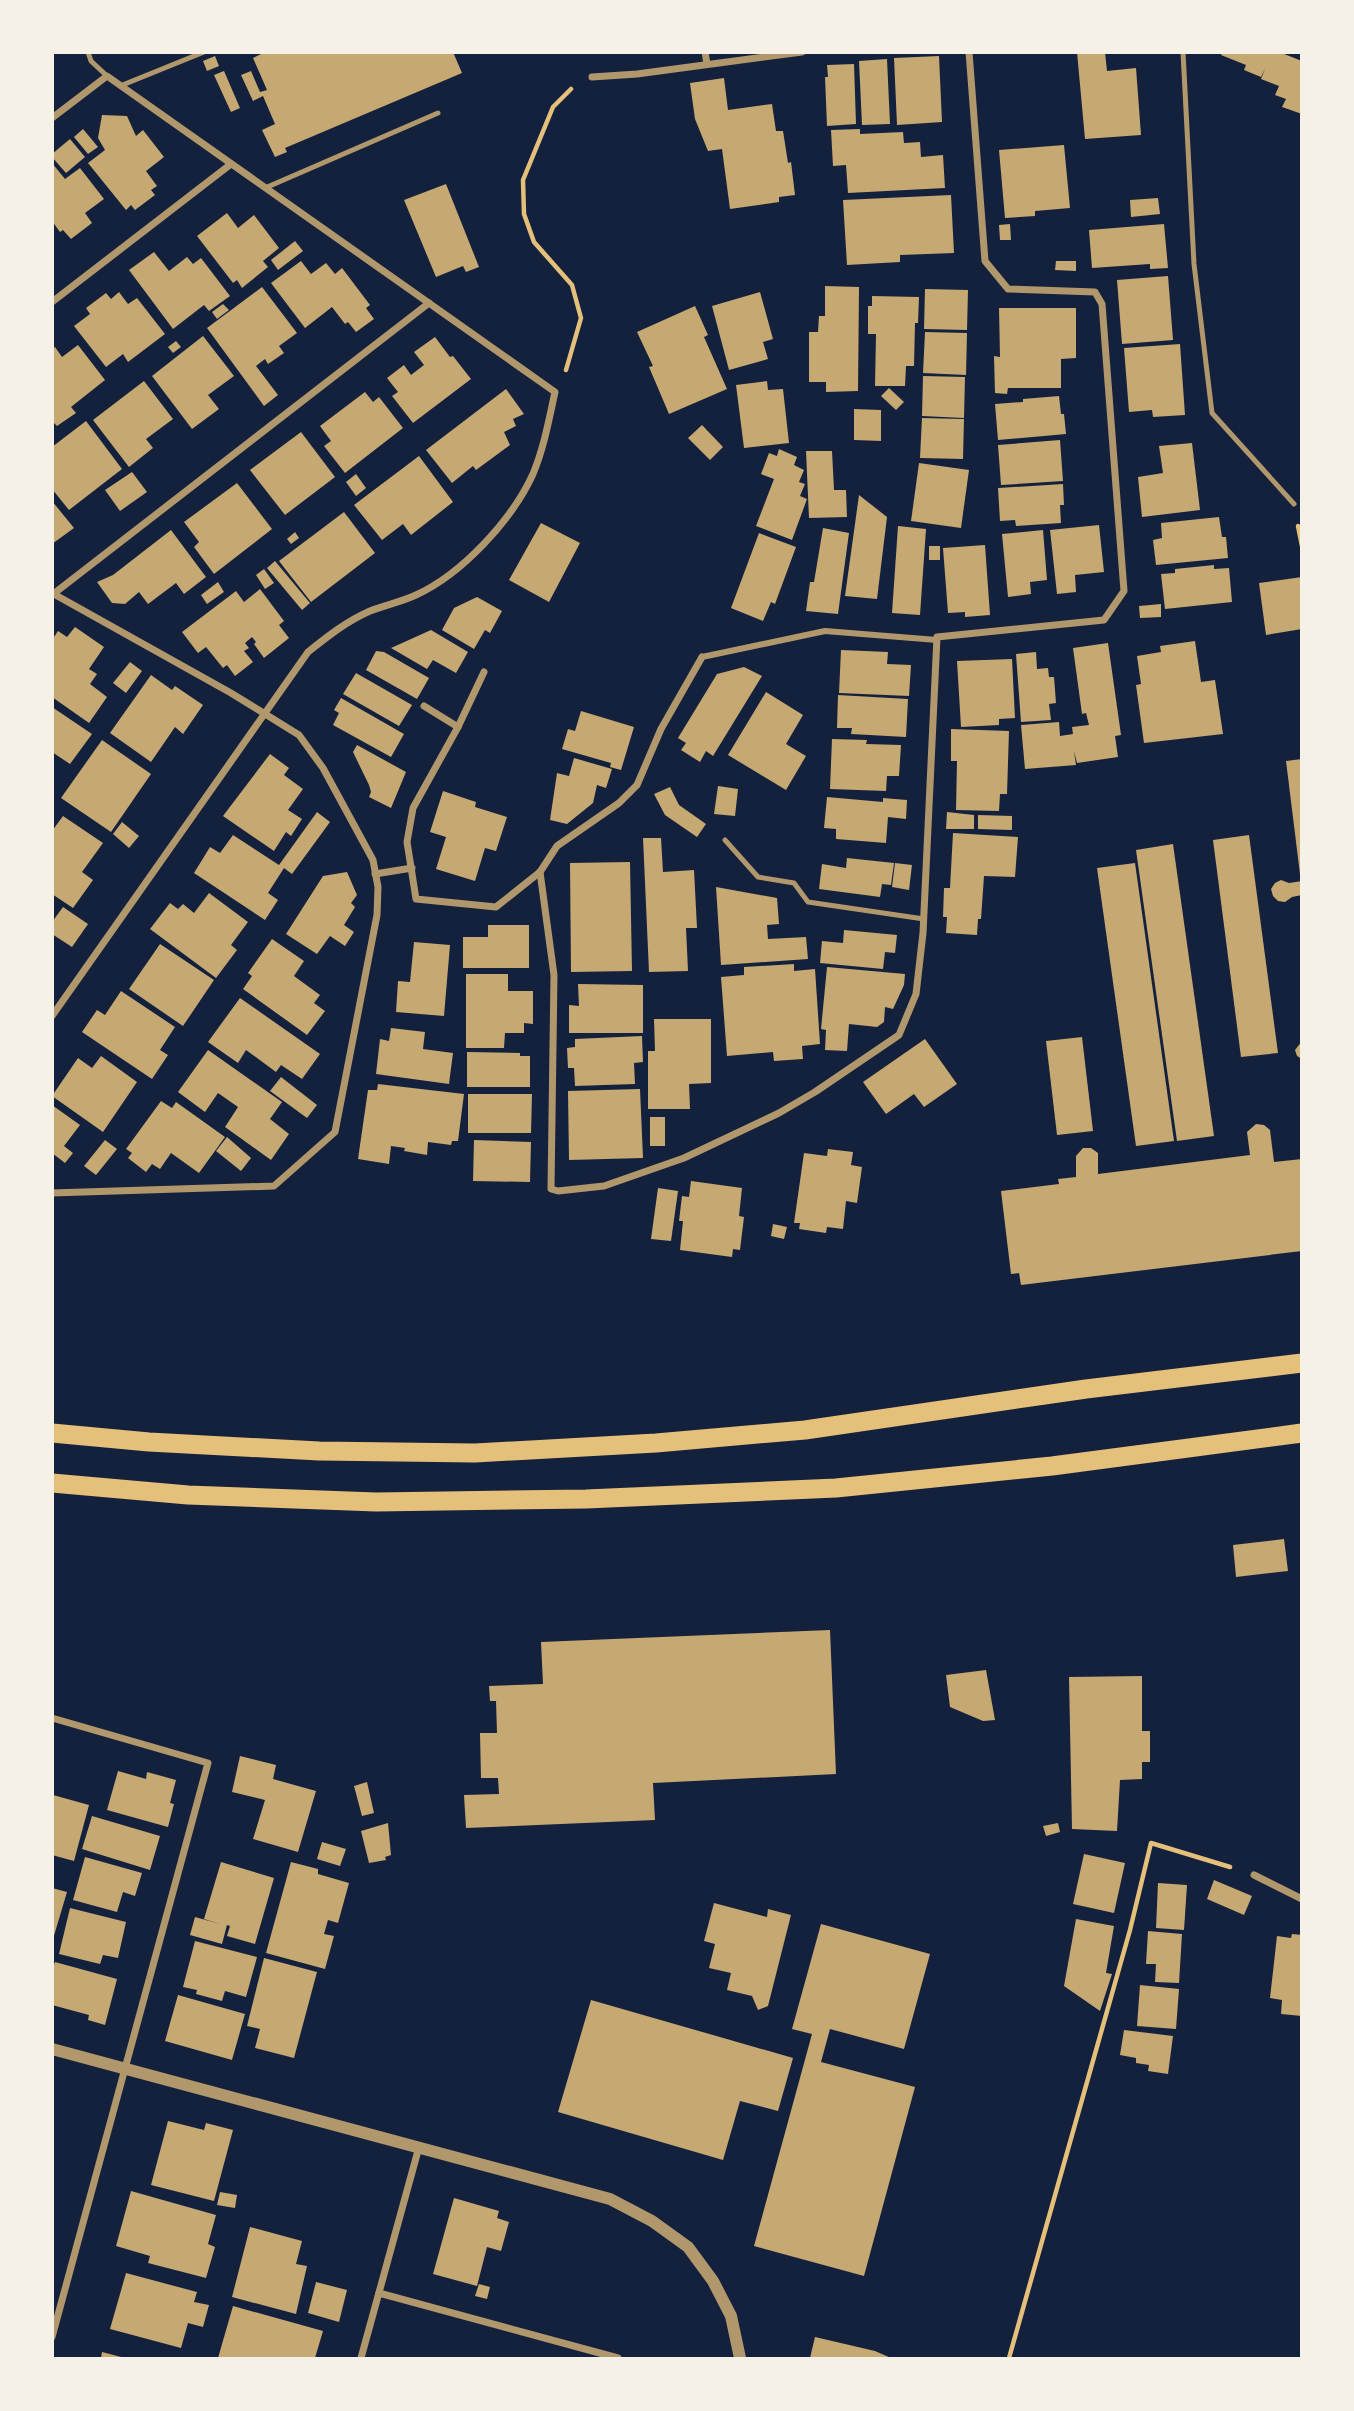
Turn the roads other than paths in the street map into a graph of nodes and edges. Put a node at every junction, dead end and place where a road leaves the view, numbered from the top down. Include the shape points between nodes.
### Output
1 (89, 52) edge
2 (204, 52) edge
3 (705, 52) edge
4 (802, 52) edge
5 (969, 52) edge
6 (1183, 52) edge
7 (707, 64) junction
8 (107, 76) junction
9 (592, 77) road end
10 (120, 86) junction
11 (439, 113) dead end
12 (52, 118) edge
13 (231, 164) junction
14 (265, 188) junction
15 (52, 302) edge
16 (429, 303) junction
17 (1294, 504) dead end
18 (53, 594) edge
19 (937, 640) junction
20 (702, 657) joint
21 (484, 672) dead end
22 (424, 706) dead end
23 (265, 713) junction
24 (458, 727) junction
25 (725, 840) dead end
26 (412, 868) junction
27 (540, 872) junction
28 (375, 874) junction
29 (924, 919) junction
30 (52, 1016) edge
31 (52, 1193) edge
32 (1301, 1363) edge
33 (52, 1433) edge
34 (1301, 1433) edge
35 (52, 1483) edge
36 (52, 1718) edge
37 (1254, 1875) road end
38 (1301, 1899) edge
39 (52, 2049) edge
40 (125, 2068) junction
41 (419, 2147) junction
42 (379, 2293) junction
43 (52, 2337) edge
44 (361, 2358) edge
45 (618, 2358) edge
46 (740, 2358) edge

1 - 8 lane via 91,61
2 - 10 lane
3 - 7 street
4 - 7 street
5 - 19 street via 985,261 1008,289 1095,292 1102,304 1124,591 1104,620
6 - 17 lane via 1194,264 1212,413
7 - 9 street
8 - 10 street
8 - 12 street
10 - 13 street
11 - 14 lane
13 - 14 street
13 - 15 street
14 - 16 street
16 - 18 street
16 - 23 street via 555,392 533,475 484,544 451,573 417,594 339,628 308,652
18 - 23 street
19 - 20 street via 825,631
19 - 29 street
20 - 27 street via 661,729 637,785 557,846
21 - 24 street
22 - 24 street
23 - 28 street via 299,735 323,768 373,860
23 - 30 street
24 - 26 street via 413,808 407,842
25 - 29 lane via 758,877 794,883 808,902
26 - 27 street via 416,899 496,907
26 - 28 street
27 - 29 street via 554,975 551,1189 558,1191 604,1186 684,1158 791,1106 899,1035 916,994
28 - 31 street via 377,915 335,1132 274,1186
32 - 33 highway via 805,1430 656,1443 475,1453 332,1451
34 - 35 highway via 1052,1466 836,1488 600,1498 362,1502 187,1495
36 - 40 street via 208,1763
37 - 38 street
39 - 40 street
40 - 41 street
40 - 43 street
41 - 42 street
41 - 46 street via 610,2199 652,2221 688,2247 713,2281 731,2316
42 - 44 street
42 - 45 street

